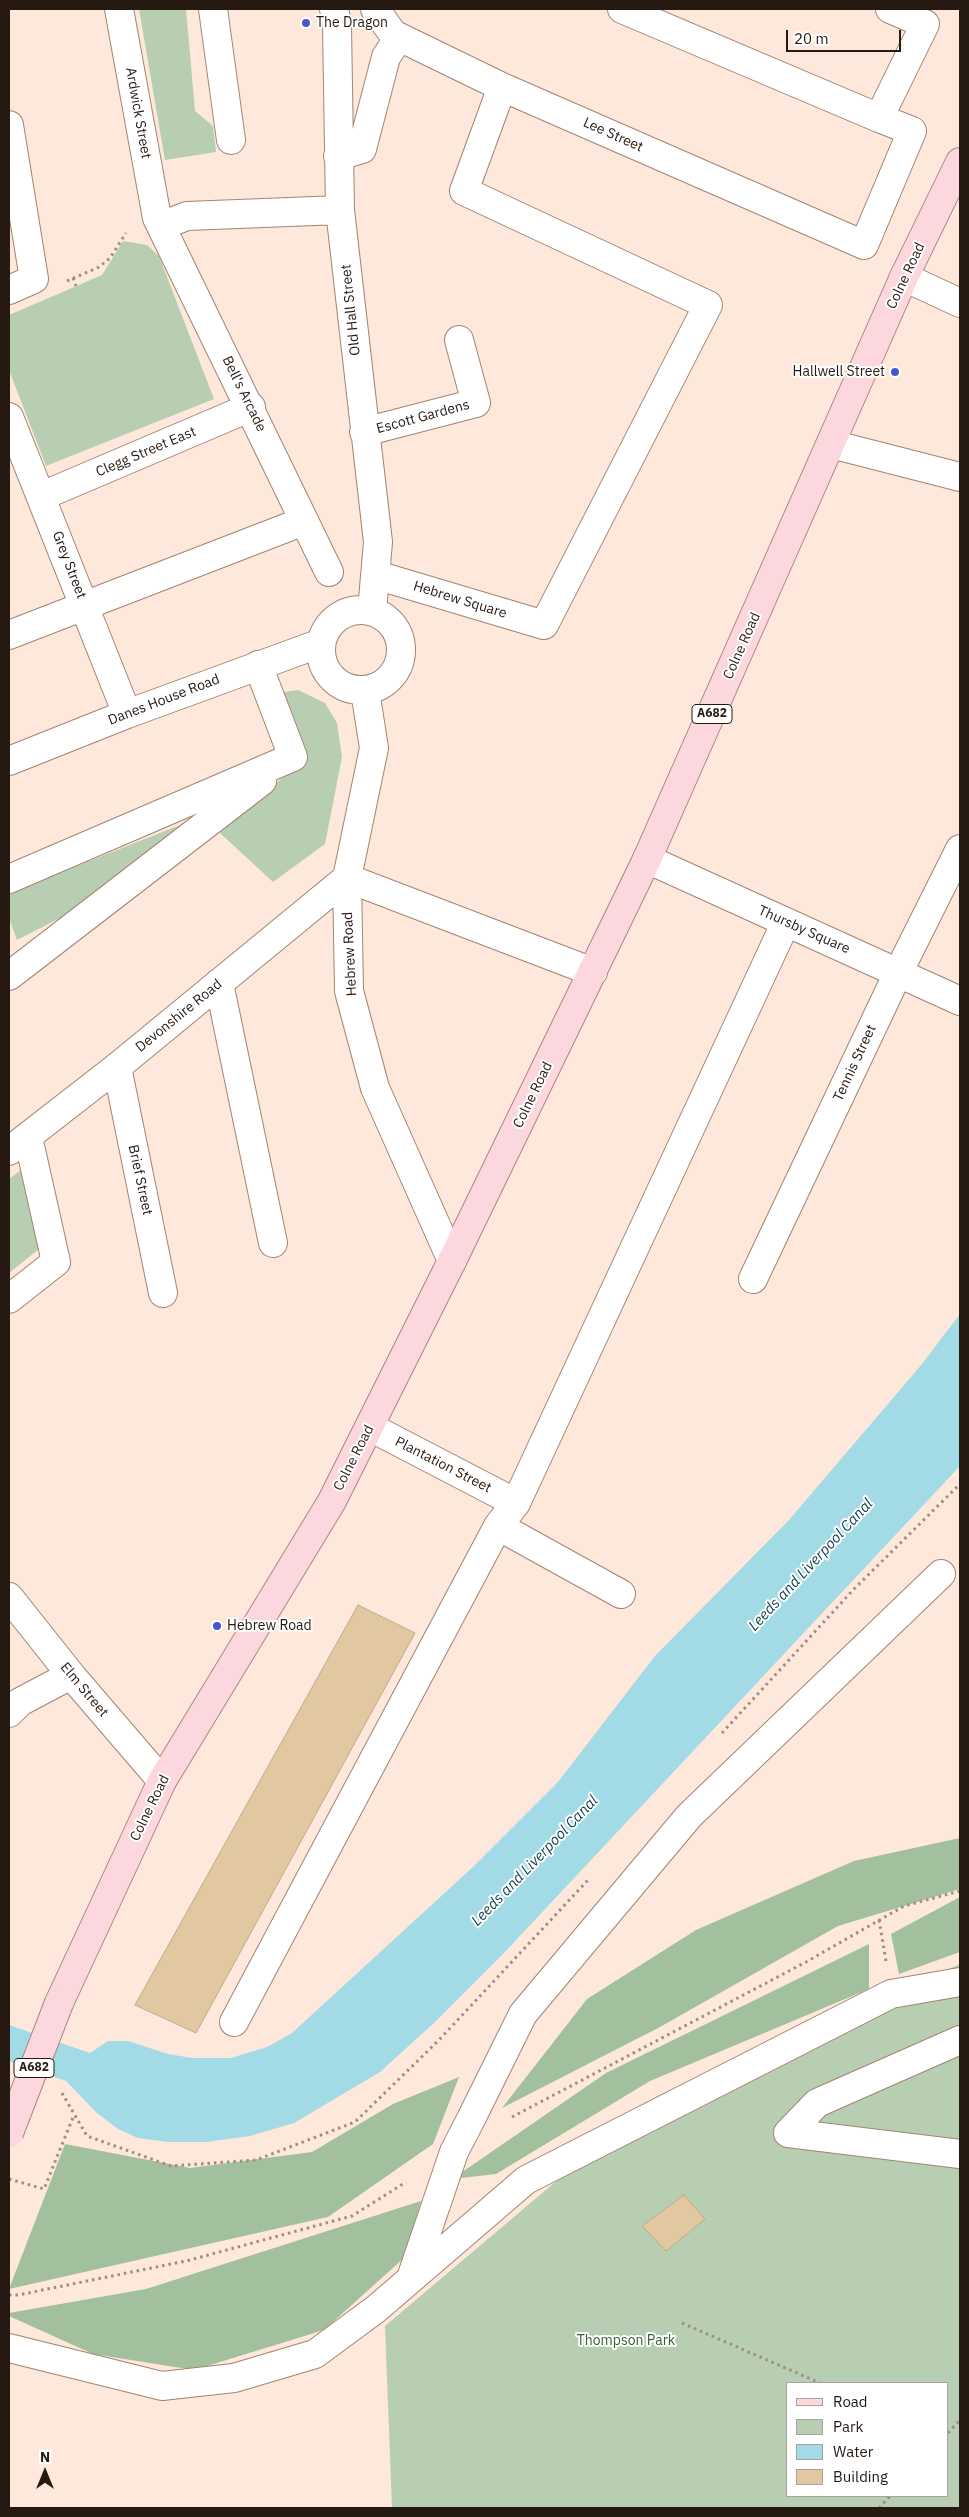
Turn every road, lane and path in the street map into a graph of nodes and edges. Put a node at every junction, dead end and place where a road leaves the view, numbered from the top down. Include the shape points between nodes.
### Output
1 (119, 9) edge
2 (213, 9) edge
3 (374, 9) edge
4 (622, 9) edge
5 (890, 9) edge
6 (336, 17) edge
7 (399, 37) junction
8 (502, 86) junction
9 (879, 118) junction
10 (9, 125) edge
11 (231, 140) dead end
12 (338, 156) junction
13 (960, 162) edge
14 (340, 210) junction
15 (159, 222) junction
16 (904, 277) junction
17 (72, 278) junction
18 (34, 279) junction
19 (76, 286) dead end
20 (9, 290) edge
21 (960, 303) edge
22 (460, 340) dead end
23 (251, 407) junction
24 (9, 417) edge
25 (364, 432) junction
26 (830, 444) junction
27 (960, 477) edge
28 (42, 496) junction
29 (304, 521) junction
30 (329, 572) dead end
31 (376, 575) junction
32 (84, 605) junction
33 (372, 611) junction
34 (9, 635) edge
35 (320, 642) junction
36 (258, 666) junction
37 (365, 691) junction
38 (127, 714) junction
39 (293, 757) junction
40 (9, 761) edge
41 (647, 859) junction
42 (957, 862) edge
43 (347, 878) junction
44 (9, 879) edge
45 (786, 922) junction
46 (593, 972) junction
47 (898, 973) junction
48 (10, 974) edge
49 (219, 983) junction
50 (960, 1001) edge
51 (118, 1066) junction
52 (18, 1144) edge
53 (273, 1243) dead end
54 (452, 1261) junction
55 (753, 1280) dead end
56 (164, 1293) dead end
57 (9, 1299) edge
58 (370, 1427) junction
59 (960, 1484) edge
60 (516, 1503) junction
61 (498, 1526) junction
62 (941, 1574) dead end
63 (621, 1594) dead end
64 (9, 1597) edge
65 (71, 1675) junction
66 (9, 1713) edge
67 (720, 1735) dead end
68 (162, 1781) junction
69 (594, 1874) dead end
70 (879, 1920) dead end
71 (960, 1982) edge
72 (891, 1994) junction
73 (234, 2022) dead end
74 (960, 2040) edge
75 (57, 2086) dead end
76 (74, 2114) junction
77 (9, 2133) edge
78 (960, 2154) edge
79 (9, 2179) edge
80 (411, 2279) junction
81 (682, 2323) dead end
82 (9, 2348) edge
83 (818, 2382) edge
84 (960, 2420) edge
85 (949, 2433) edge
86 (889, 2497) edge
87 (878, 2508) edge

1 - 15 street, Ardwick Street
2 - 11 street
3 - 6 street via 362,21
3 - 7 street, Lee Street
4 - 9 street
5 - 9 street via 925,24
6 - 12 street, Old Hall Street
7 - 8 street, Lee Street
7 - 12 street via 386,56 362,149
8 - 9 street, Lee Street via 864,245 912,131
8 - 31 street, Hebrew Square via 464,191 708,305 544,625
10 - 18 street
12 - 14 street, Old Hall Street
13 - 16 main road, Colne Road / A682
14 - 15 street via 186,216
14 - 25 street, Old Hall Street
15 - 17 path via 128,230 110,258 99,267
15 - 23 street, Bell's Arcade
16 - 21 street
16 - 26 main road, Colne Road / A682
17 - 18 path via 52,287
17 - 19 path
18 - 20 street
22 - 25 street, Escott Gardens via 476,403
23 - 28 street, Clegg Street East
23 - 29 street, Bell's Arcade
24 - 28 street, Grey Street
25 - 31 street, Old Hall Street via 378,542
26 - 27 street
26 - 41 main road, Colne Road / A682
28 - 32 street, Grey Street
29 - 30 street, Bell's Arcade
29 - 32 street
31 - 33 street, Old Hall Street
32 - 34 street
32 - 38 street, Grey Street
33 - 35 street via 353,610 335,618
33 - 37 street via 389,620 396,630 401,643 400,660 393,676
35 - 36 street, Danes House Road
35 - 37 street via 322,662 333,680 348,688
36 - 38 street, Danes House Road
36 - 39 street
37 - 43 street, Hebrew Road via 374,748
38 - 40 street, Danes House Road
39 - 44 street
39 - 48 street
41 - 45 street, Thursby Square
41 - 46 main road, Colne Road / A682
42 - 47 street, Tennis Street
43 - 46 street
43 - 49 street, Devonshire Road
43 - 54 street, Hebrew Road via 349,991 375,1088
45 - 47 street, Thursby Square
45 - 60 street
46 - 54 main road, Colne Road / A682
47 - 50 street, Thursby Square
47 - 55 street, Tennis Street
49 - 51 street, Devonshire Road
49 - 53 street
51 - 52 street, Devonshire Road
51 - 56 street, Brief Street
52 - 57 street via 56,1262
54 - 58 main road, Colne Road / A682
58 - 60 street, Plantation Street
58 - 68 main road, Colne Road / A682 via 332,1501
59 - 67 path via 854,1589
60 - 61 street
61 - 63 street
61 - 73 street
62 - 80 street, bridge via 689,1816 523,2014 454,2152
64 - 65 street, Elm Street
65 - 66 street via 20,1702
65 - 68 street, Elm Street
68 - 77 main road, Colne Road / A682, bridge via 58,2003
69 - 76 path via 439,2040 354,2122 256,2160 171,2166 87,2136
70 - 72 path
71 - 72 street
72 - 80 street via 526,2180
74 - 78 street via 817,2103 788,2133
75 - 76 path
76 - 79 path via 44,2189
80 - 82 street via 315,2354 234,2378 162,2386
81 - 83 path
84 - 85 path
86 - 87 path

